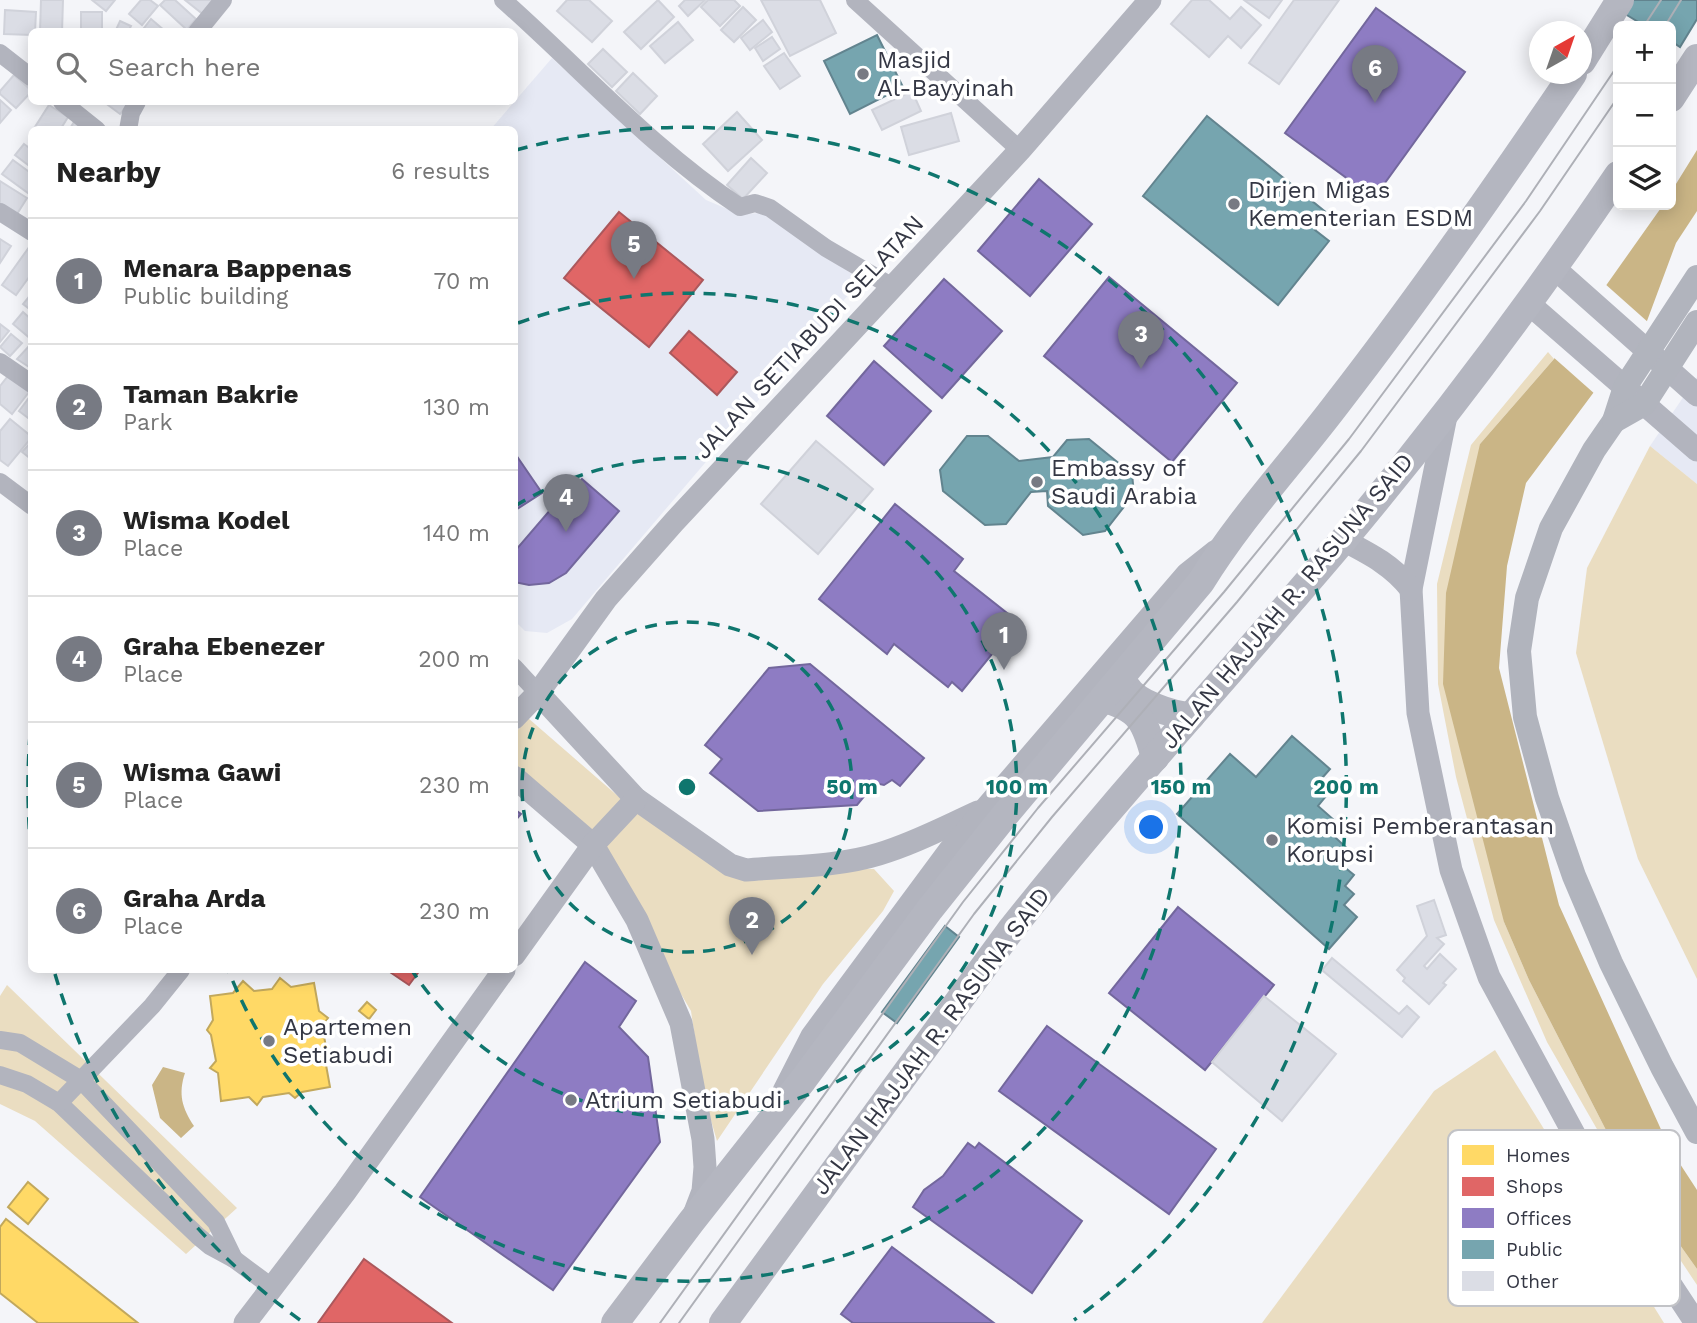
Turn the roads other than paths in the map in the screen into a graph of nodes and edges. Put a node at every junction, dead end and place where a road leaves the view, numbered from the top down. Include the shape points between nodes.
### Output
1 (223, 0) edge
2 (503, 0) edge
3 (855, 0) edge
4 (1150, 0) edge
5 (1620, 0) edge
6 (200, 28) edge
7 (1592, 44) edge
8 (0, 53) edge
9 (1697, 58) edge
10 (28, 75) edge
11 (1566, 84) edge
12 (1676, 90) edge
13 (66, 105) edge
14 (135, 105) edge
15 (92, 126) edge
16 (129, 126) edge
17 (1020, 150) junction
18 (1613, 182) edge
19 (0, 212) edge
20 (28, 230) edge
21 (1553, 267) junction
22 (1697, 277) edge
23 (891, 286) junction
24 (1528, 303) junction
25 (1697, 322) edge
26 (1643, 347) junction
27 (0, 362) edge
28 (1667, 368) junction
29 (28, 381) edge
30 (1619, 383) junction
31 (1697, 395) edge
32 (1644, 404) junction
33 (1448, 408) junction
34 (1614, 421) junction
35 (1697, 450) edge
36 (0, 482) edge
37 (28, 503) edge
38 (1343, 540) junction
39 (1224, 544) junction
40 (1411, 589) junction
41 (518, 672) edge
42 (1122, 677) junction
43 (537, 693) junction
44 (1103, 699) junction
45 (518, 714) edge
46 (1191, 716) junction
47 (1155, 758) junction
48 (518, 780) edge
49 (636, 799) junction
50 (987, 808) junction
51 (593, 845) junction
52 (518, 949) edge
53 (179, 973) edge
54 (502, 973) edge
55 (0, 1040) edge
56 (0, 1075) edge
57 (81, 1080) junction
58 (59, 1103) junction
59 (764, 1128) junction
60 (1572, 1130) edge
61 (1697, 1132) edge
62 (691, 1222) junction
63 (234, 1259) junction
64 (273, 1288) junction
65 (1680, 1299) edge
66 (245, 1323) edge
67 (615, 1323) edge
68 (723, 1323) edge
69 (1696, 1323) edge

1 - 6 street
2 - 23 street via 702,182 740,207 755,203 771,208 826,248
3 - 17 street
4 - 17 street, JALAN SETIABUDI SELATAN
5 - 7 main road
8 - 10 street
9 - 12 main road
11 - 39 main road via 1424,288
13 - 15 street
14 - 16 street
17 - 23 street, JALAN SETIABUDI SELATAN
18 - 21 main road, JALAN HAJJAH R. RASUNA SAID
19 - 20 street
21 - 24 main road, JALAN HAJJAH R. RASUNA SAID
21 - 26 street
22 - 26 main road
23 - 43 street, JALAN SETIABUDI SELATAN via 606,599
24 - 30 street
24 - 33 main road, JALAN HAJJAH R. RASUNA SAID
25 - 28 main road
26 - 28 street
26 - 30 main road
27 - 29 street
28 - 31 street
28 - 32 main road
30 - 32 street
30 - 34 main road
32 - 34 main road
32 - 35 street
33 - 38 main road, JALAN HAJJAH R. RASUNA SAID
33 - 40 street
34 - 61 main road via 1551,528 1527,597 1519,651 1525,718 1574,876 1611,963
36 - 37 street
38 - 40 street via 1378,558
38 - 46 main road, JALAN HAJJAH R. RASUNA SAID
39 - 42 main road via 1201,582
39 - 50 street via 1187,574
40 - 60 street via 1418,713 1451,870 1489,976
41 - 43 street
42 - 44 main road
42 - 46 main road via 1128,690 1141,699 1164,711
43 - 45 street, JALAN SETIABUDI SELATAN
43 - 49 street
44 - 47 main road via 1138,715
44 - 59 main road via 1004,815
46 - 47 main road, JALAN HAJJAH R. RASUNA SAID
47 - 68 main road, JALAN HAJJAH R. RASUNA SAID via 1010,931
48 - 51 street
49 - 50 street via 730,866 746,870 878,855
49 - 51 street
50 - 59 street via 949,851 812,1036
51 - 52 street
51 - 62 street via 637,920 681,1023 705,1167 703,1191
53 - 57 street
54 - 64 street
55 - 57 street via 20,1043
56 - 58 street
57 - 58 street
57 - 63 street via 216,1222
58 - 63 street via 198,1236
59 - 62 main road
62 - 67 main road
63 - 64 street
64 - 66 street
65 - 69 street

